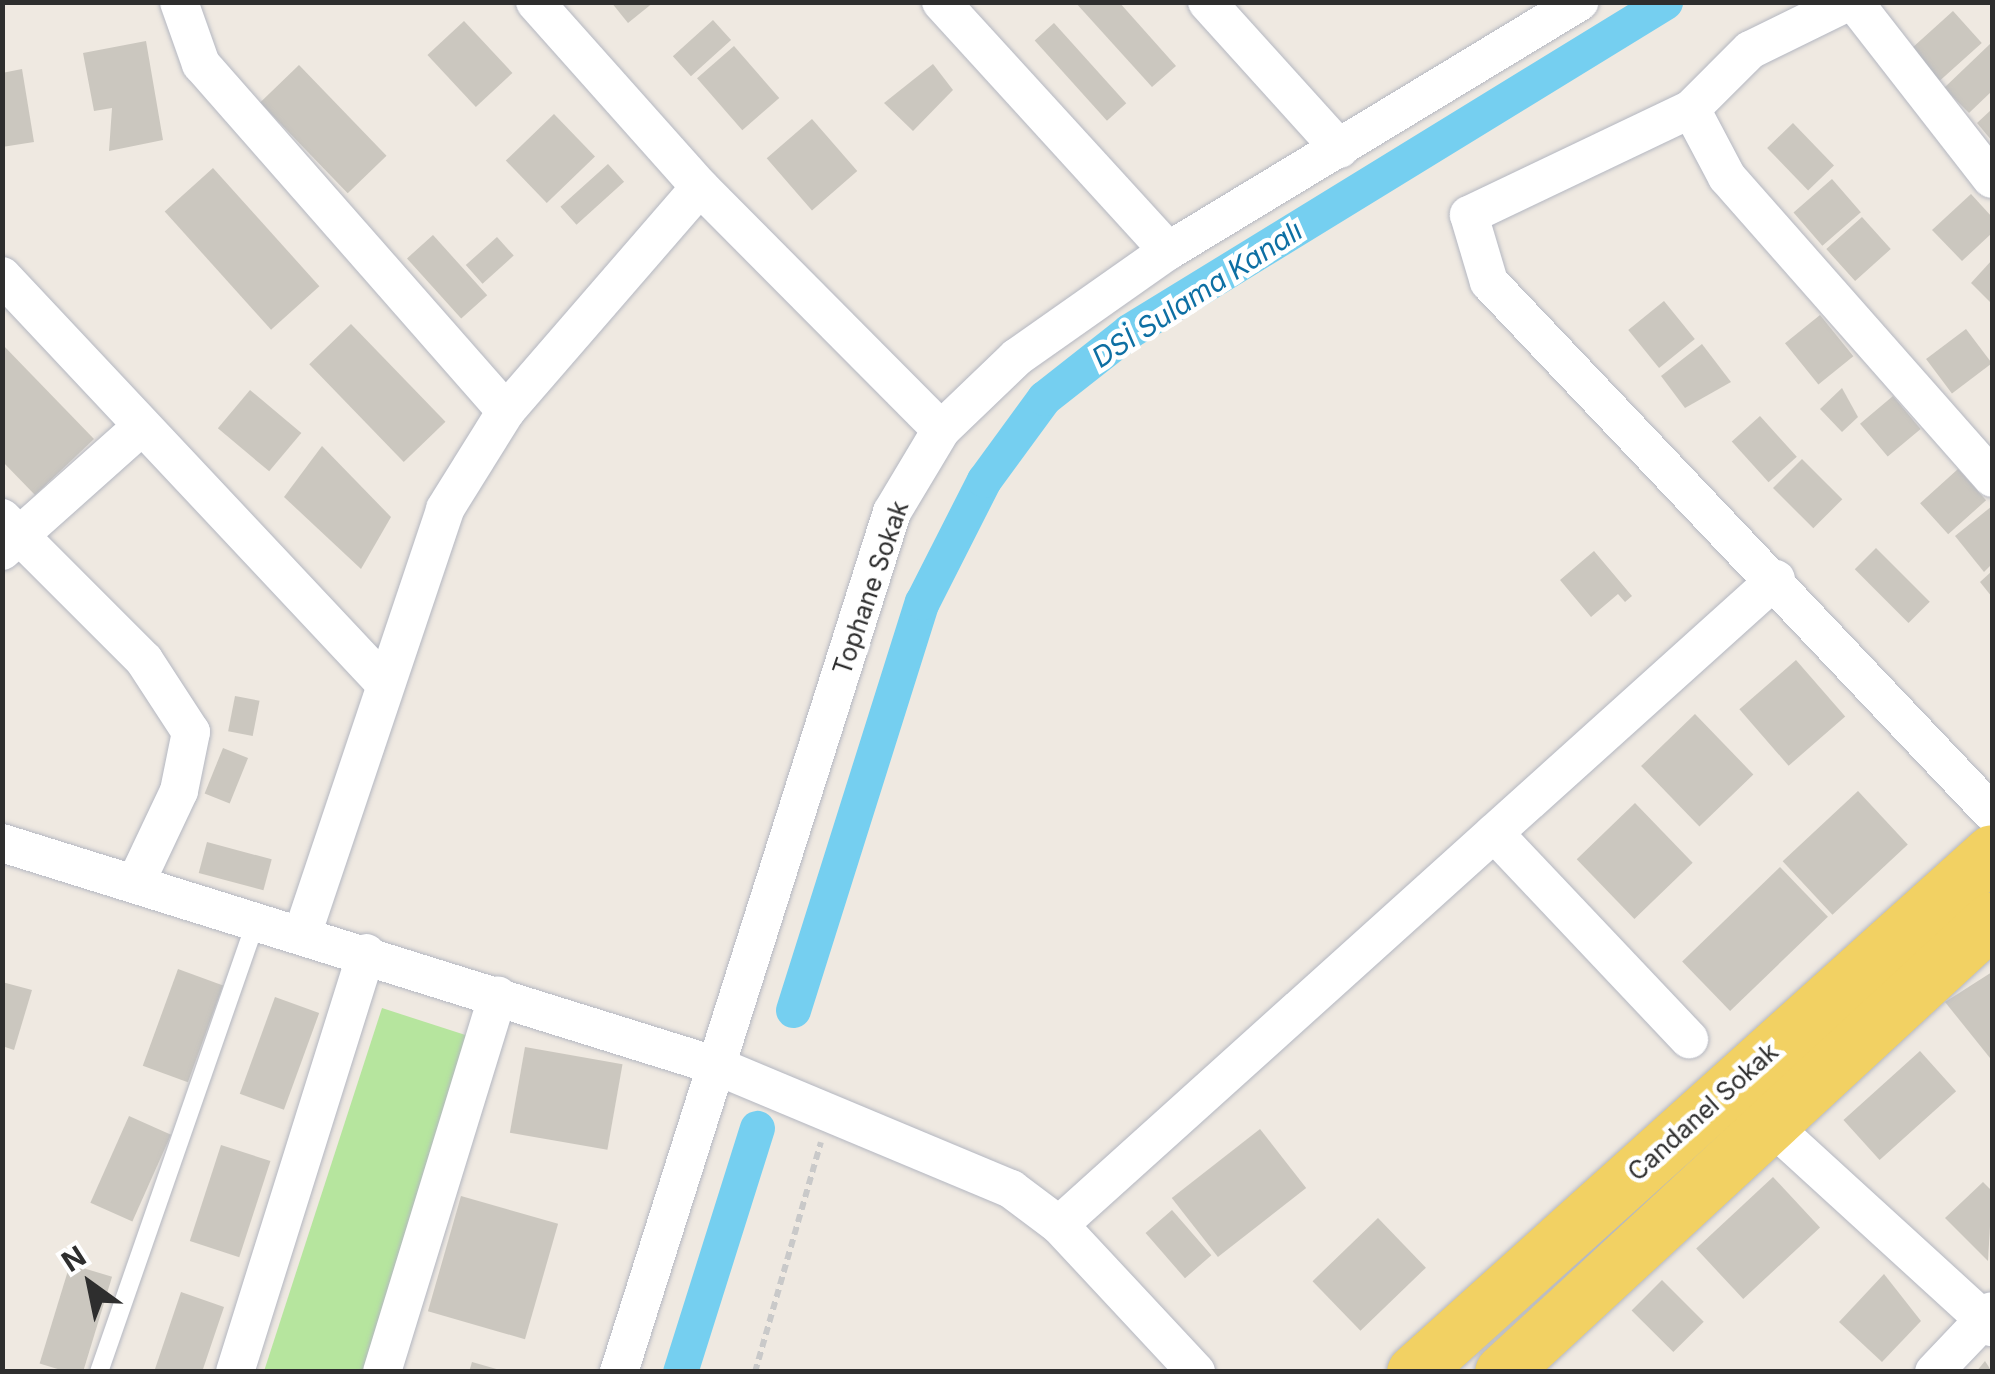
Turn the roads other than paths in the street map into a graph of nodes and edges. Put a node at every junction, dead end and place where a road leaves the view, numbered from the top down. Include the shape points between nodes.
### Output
1 (179, 2) edge
2 (535, 2) edge
3 (941, 2) edge
4 (1207, 2) edge
5 (1579, 2) edge
6 (1851, 2) edge
7 (1691, 109) junction
8 (1340, 148) junction
9 (1992, 179) edge
10 (700, 186) junction
11 (1168, 251) junction
12 (2, 276) edge
13 (506, 411) junction
14 (140, 428) junction
15 (941, 430) junction
16 (1992, 478) edge
17 (8, 535) edge
18 (1776, 579) junction
19 (384, 684) junction
20 (1992, 813) edge
21 (1494, 834) junction
22 (2, 843) edge
23 (1992, 852) edge
24 (136, 882) junction
25 (258, 918) junction
26 (1992, 919) edge
27 (304, 932) junction
28 (366, 953) junction
29 (498, 995) junction
30 (1689, 1039) dead end
31 (717, 1066) junction
32 (1774, 1127) junction
33 (1059, 1225) junction
34 (1990, 1319) edge
35 (99, 1372) edge
36 (235, 1372) edge
37 (382, 1372) edge
38 (619, 1372) edge
39 (1196, 1372) edge
40 (1414, 1372) edge
41 (1502, 1372) edge
42 (1934, 1372) edge

1 - 13 street via 201,64
2 - 10 street
3 - 11 street
4 - 8 street
5 - 8 street, Tophane Sokak
6 - 7 street via 1750,50
6 - 9 street
7 - 16 street via 1727,177
7 - 18 street via 1469,215 1489,282
8 - 11 street, Tophane Sokak
10 - 13 street
10 - 15 street
11 - 15 street, Tophane Sokak via 1017,357
12 - 14 street
13 - 19 street via 444,509
14 - 17 street
14 - 19 street
15 - 31 street, Tophane Sokak via 892,512
17 - 24 street via 144,660 191,732 179,791
18 - 20 street
18 - 21 street
19 - 27 street
21 - 30 street
21 - 33 street
22 - 24 street
23 - 40 main road, Candanel Sokak
24 - 25 street
25 - 27 street
25 - 35 lane
26 - 32 main road
27 - 28 street
28 - 29 street
28 - 36 street
29 - 31 street
29 - 37 street
31 - 33 street via 1011,1189
31 - 38 street, Tophane Sokak
32 - 34 street
32 - 41 main road
33 - 39 street
34 - 42 street

